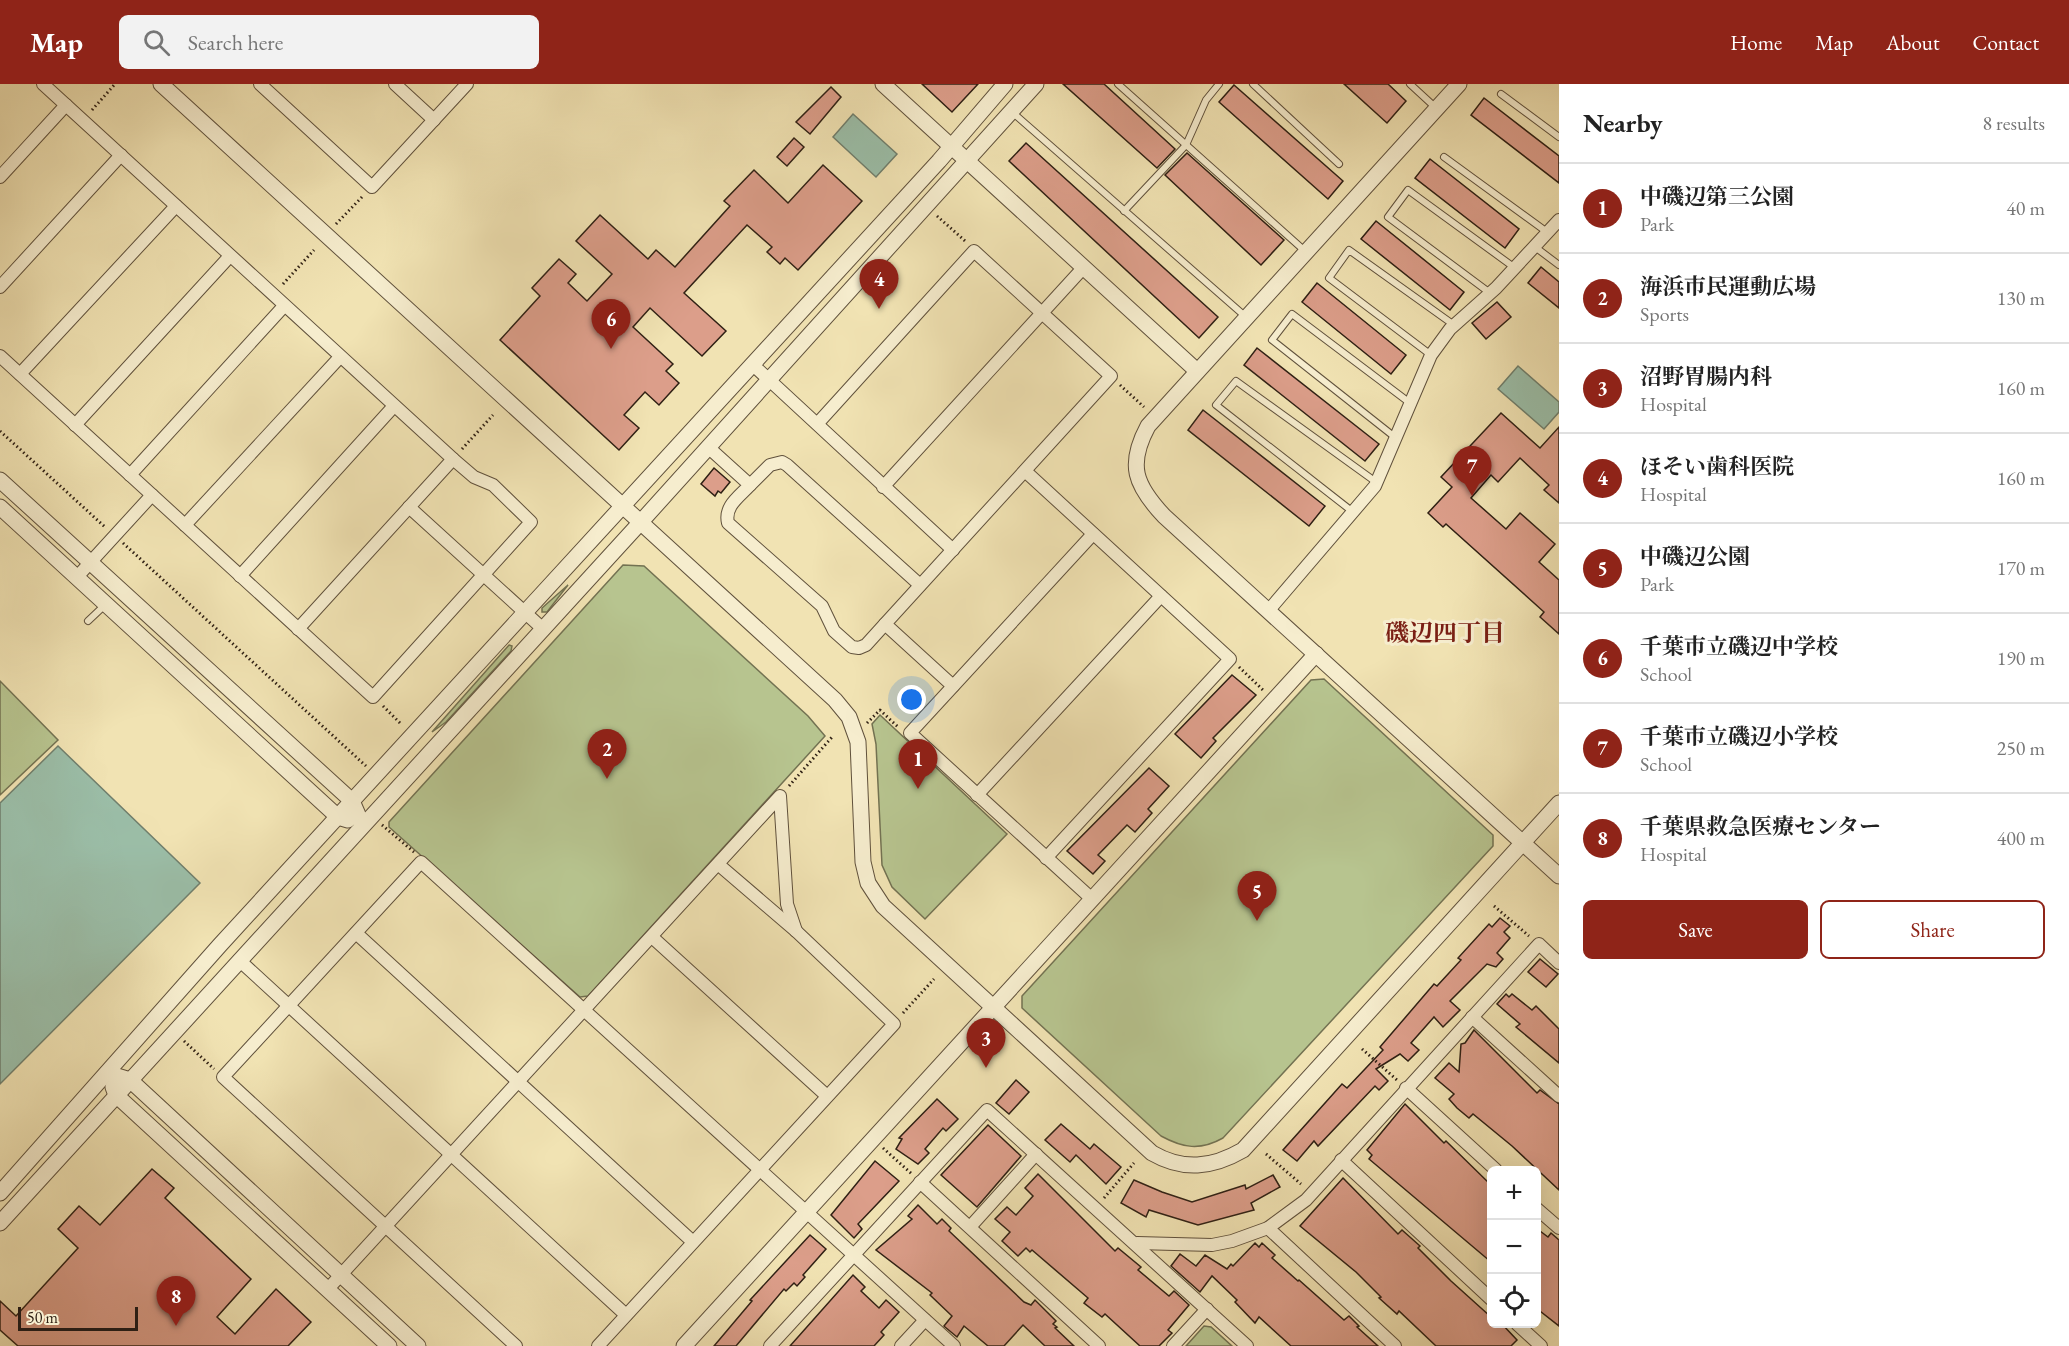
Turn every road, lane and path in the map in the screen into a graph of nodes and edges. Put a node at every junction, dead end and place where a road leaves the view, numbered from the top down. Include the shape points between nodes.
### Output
1 (43, 84) edge
2 (115, 84) edge
3 (161, 84) edge
4 (260, 84) edge
5 (395, 84) edge
6 (467, 84) edge
7 (883, 84) edge
8 (1005, 84) edge
9 (1035, 84) edge
10 (1118, 84) edge
11 (1219, 84) edge
12 (1253, 84) edge
13 (1410, 84) edge
14 (1459, 84) edge
15 (1501, 94) dead end
16 (66, 105) junction
17 (1436, 109) junction
18 (1011, 112) junction
19 (82, 120) junction
20 (434, 120) junction
21 (1559, 137) edge
22 (1186, 145) junction
23 (951, 147) junction
24 (121, 155) junction
25 (1444, 157) dead end
26 (968, 162) junction
27 (1339, 164) dead end
28 (0, 177) edge
29 (372, 187) junction
30 (176, 206) junction
31 (1124, 211) junction
32 (936, 216) dead end
33 (1559, 220) edge
34 (335, 224) dead end
35 (1548, 232) junction
36 (1534, 247) junction
37 (314, 250) dead end
38 (975, 251) junction
39 (1306, 252) junction
40 (230, 256) junction
41 (1559, 265) edge
42 (1084, 267) junction
43 (1515, 268) junction
44 (0, 287) edge
45 (1490, 293) junction
46 (273, 295) junction
47 (285, 306) junction
48 (1042, 313) junction
49 (1246, 317) junction
50 (1454, 325) junction
51 (1431, 355) junction
52 (0, 356) edge
53 (340, 357) junction
54 (752, 364) junction
55 (1197, 371) junction
56 (20, 374) junction
57 (1111, 376) junction
58 (769, 379) junction
59 (1410, 403) junction
60 (394, 406) junction
61 (1148, 410) dead end
62 (494, 415) dead end
63 (818, 423) junction
64 (75, 424) junction
65 (0, 431) edge
66 (1396, 438) junction
67 (708, 447) junction
68 (453, 459) junction
69 (1025, 471) junction
70 (130, 475) junction
71 (0, 480) edge
72 (1378, 483) junction
73 (750, 485) junction
74 (883, 487) junction
75 (152, 495) junction
76 (0, 507) edge
77 (409, 507) junction
78 (622, 508) junction
79 (1354, 513) junction
80 (639, 524) junction
81 (185, 525) junction
82 (1093, 534) junction
83 (115, 535) junction
84 (952, 550) junction
85 (90, 562) junction
86 (483, 575) junction
87 (240, 576) junction
88 (77, 577) junction
89 (920, 585) junction
90 (1161, 596) junction
91 (106, 603) junction
92 (1269, 610) junction
93 (524, 612) junction
94 (88, 621) dead end
95 (885, 624) junction
96 (542, 628) junction
97 (298, 629) junction
98 (1316, 654) junction
99 (1230, 659) junction
100 (952, 686) junction
101 (1266, 693) dead end
102 (373, 697) junction
103 (867, 723) dead end
104 (404, 726) dead end
105 (910, 733) junction
106 (833, 736) dead end
107 (367, 766) dead end
108 (977, 795) junction
109 (780, 796) junction
110 (352, 801) junction
111 (1559, 803) edge
112 (338, 817) junction
113 (362, 824) junction
114 (381, 824) dead end
115 (1523, 843) junction
116 (1046, 858) junction
117 (421, 862) junction
118 (719, 865) junction
119 (1559, 876) edge
120 (1092, 899) junction
121 (1494, 906) dead end
122 (796, 931) junction
123 (356, 933) junction
124 (652, 937) junction
125 (1539, 944) junction
126 (239, 960) junction
127 (1559, 963) edge
128 (934, 979) dead end
129 (289, 1005) junction
130 (995, 1008) junction
131 (585, 1011) junction
132 (1472, 1017) junction
133 (894, 1024) junction
134 (190, 1032) dead end
135 (1362, 1049) dead end
136 (107, 1073) junction
137 (223, 1077) junction
138 (130, 1080) junction
139 (519, 1082) junction
140 (1406, 1088) junction
141 (116, 1095) junction
142 (827, 1096) junction
143 (1559, 1096) edge
144 (882, 1147) dead end
145 (453, 1153) junction
146 (1036, 1154) junction
147 (1266, 1154) dead end
148 (1341, 1160) junction
149 (1134, 1163) dead end
150 (1492, 1166) edge
151 (760, 1169) junction
152 (920, 1182) junction
153 (0, 1193) edge
154 (1311, 1194) junction
155 (1095, 1208) junction
156 (806, 1212) junction
157 (1541, 1212) edge
158 (1, 1221) edge
159 (385, 1226) junction
160 (970, 1227) junction
161 (1269, 1228) junction
162 (1559, 1228) edge
163 (693, 1242) junction
164 (1137, 1244) junction
165 (853, 1256) junction
166 (340, 1275) junction
167 (327, 1290) junction
168 (1487, 1296) edge
169 (1207, 1309) junction
170 (626, 1315) junction
171 (926, 1320) junction
172 (1522, 1328) edge
173 (389, 1346) edge
174 (418, 1346) edge
175 (516, 1346) edge
176 (598, 1346) edge
177 (684, 1346) edge
178 (771, 1346) edge
179 (902, 1346) edge
180 (954, 1346) edge
181 (1099, 1346) edge
182 (1173, 1346) edge
183 (1247, 1346) edge
184 (1395, 1346) edge
185 (1541, 1346) edge

1 - 16 street
2 - 19 path
3 - 78 street
4 - 29 street
5 - 20 street
6 - 20 street
7 - 23 street
8 - 23 street
9 - 18 street
10 - 22 lane
11 - 22 lane via 1206,99
12 - 27 lane
13 - 17 lane
14 - 17 street
15 - 21 lane
16 - 19 street
16 - 28 street
17 - 39 street
18 - 26 street
18 - 31 lane
19 - 24 street
20 - 29 street
22 - 31 lane
22 - 39 lane
23 - 26 street
23 - 54 street
24 - 30 street
24 - 44 street
25 - 35 lane
26 - 42 street
26 - 58 street
29 - 34 path
30 - 40 street
30 - 56 street
31 - 49 lane
32 - 38 path
33 - 35 street
35 - 36 street
36 - 41 lane
36 - 43 street
37 - 46 path
38 - 48 street
38 - 63 street
39 - 49 street
40 - 46 street
40 - 64 street
42 - 48 street
42 - 55 street
43 - 45 street
43 - 45 lane via 1408,190 1388,217
45 - 50 street
46 - 47 street
47 - 53 street
47 - 70 street
48 - 57 street
48 - 74 street
49 - 55 street
50 - 51 street
50 - 51 lane via 1349,250 1329,278
51 - 59 street
52 - 56 street
53 - 60 street
53 - 81 street
54 - 58 street
54 - 78 street
55 - 92 street via 1148,426 1139,442 1137,476 1145,496 1164,516
56 - 64 street
57 - 61 path
57 - 69 street
58 - 63 street
58 - 67 street
59 - 66 street
59 - 66 lane via 1292,314 1272,339
60 - 68 street
60 - 87 street
62 - 68 path
63 - 74 street
64 - 70 street
65 - 83 path
66 - 72 street
67 - 73 street
67 - 80 street
68 - 77 street
68 - 86 street via 474,477 493,485 531,522
69 - 82 street
69 - 84 street
70 - 75 street
71 - 85 street
72 - 79 street
72 - 79 lane via 1236,381 1216,405
73 - 89 street via 770,465 782,462
73 - 95 street via 726,514 733,529 822,606 834,631 852,647 866,645
74 - 84 street
75 - 81 street
75 - 83 street
76 - 88 street
77 - 86 street
77 - 97 street
78 - 80 street
78 - 93 street
79 - 92 street
80 - 96 street
80 - 130 street via 835,700 849,717 858,742 863,861 868,883 883,906
81 - 87 street
82 - 90 street
82 - 100 street
83 - 85 street
83 - 107 path
84 - 89 street
85 - 88 street
85 - 110 street
86 - 93 street
86 - 102 street
87 - 97 street
88 - 91 street
89 - 95 street
90 - 99 street
90 - 108 street
91 - 94 lane
91 - 112 street
92 - 98 street
93 - 96 street
93 - 110 street
95 - 100 street
96 - 113 street
97 - 102 street
98 - 115 street
98 - 120 street
99 - 101 path
99 - 116 street
100 - 105 street
102 - 104 path
103 - 105 path via 880,710 901,730
105 - 108 street
106 - 109 path
108 - 116 street
109 - 118 street
109 - 122 street via 787,904
110 - 112 street
110 - 113 street
111 - 115 street
112 - 113 street
112 - 136 street
113 - 126 street
114 - 117 path
115 - 119 street
115 - 130 street via 1243,1150 1224,1161 1188,1166 1168,1162 1152,1153
116 - 120 street
117 - 123 street
117 - 131 street
118 - 122 street
118 - 124 street
120 - 130 street
121 - 125 path
122 - 133 street
123 - 129 street
123 - 139 street
124 - 131 street
124 - 142 street
125 - 127 street
125 - 132 street
126 - 129 street
126 - 138 street
128 - 133 path
129 - 137 street
129 - 145 street
130 - 156 street
131 - 139 street
131 - 151 street
132 - 140 street
132 - 143 street
133 - 142 street
134 - 137 path via 183,1040
135 - 140 path
136 - 138 street
136 - 141 street
136 - 153 street
137 - 159 street
138 - 141 street
138 - 166 street
139 - 145 street
139 - 163 street
140 - 148 street
140 - 150 street
141 - 158 street
141 - 167 street
142 - 151 street
144 - 152 path
145 - 159 street
145 - 170 street
146 - 152 street via 987,1110
146 - 155 street
146 - 160 street
147 - 154 path
148 - 154 street
148 - 168 street
149 - 155 path
151 - 156 street
151 - 163 street
152 - 160 street
152 - 165 street
154 - 161 street
155 - 164 street
156 - 165 street
156 - 177 street
157 - 162 street
159 - 166 street
159 - 175 street
160 - 181 street
161 - 164 street via 1212,1245
161 - 184 street
163 - 170 street
164 - 169 street
165 - 171 street
165 - 178 street
166 - 167 street
166 - 174 street
167 - 173 street
169 - 182 street
169 - 183 street
170 - 176 street
171 - 179 street
171 - 180 street
172 - 185 street

